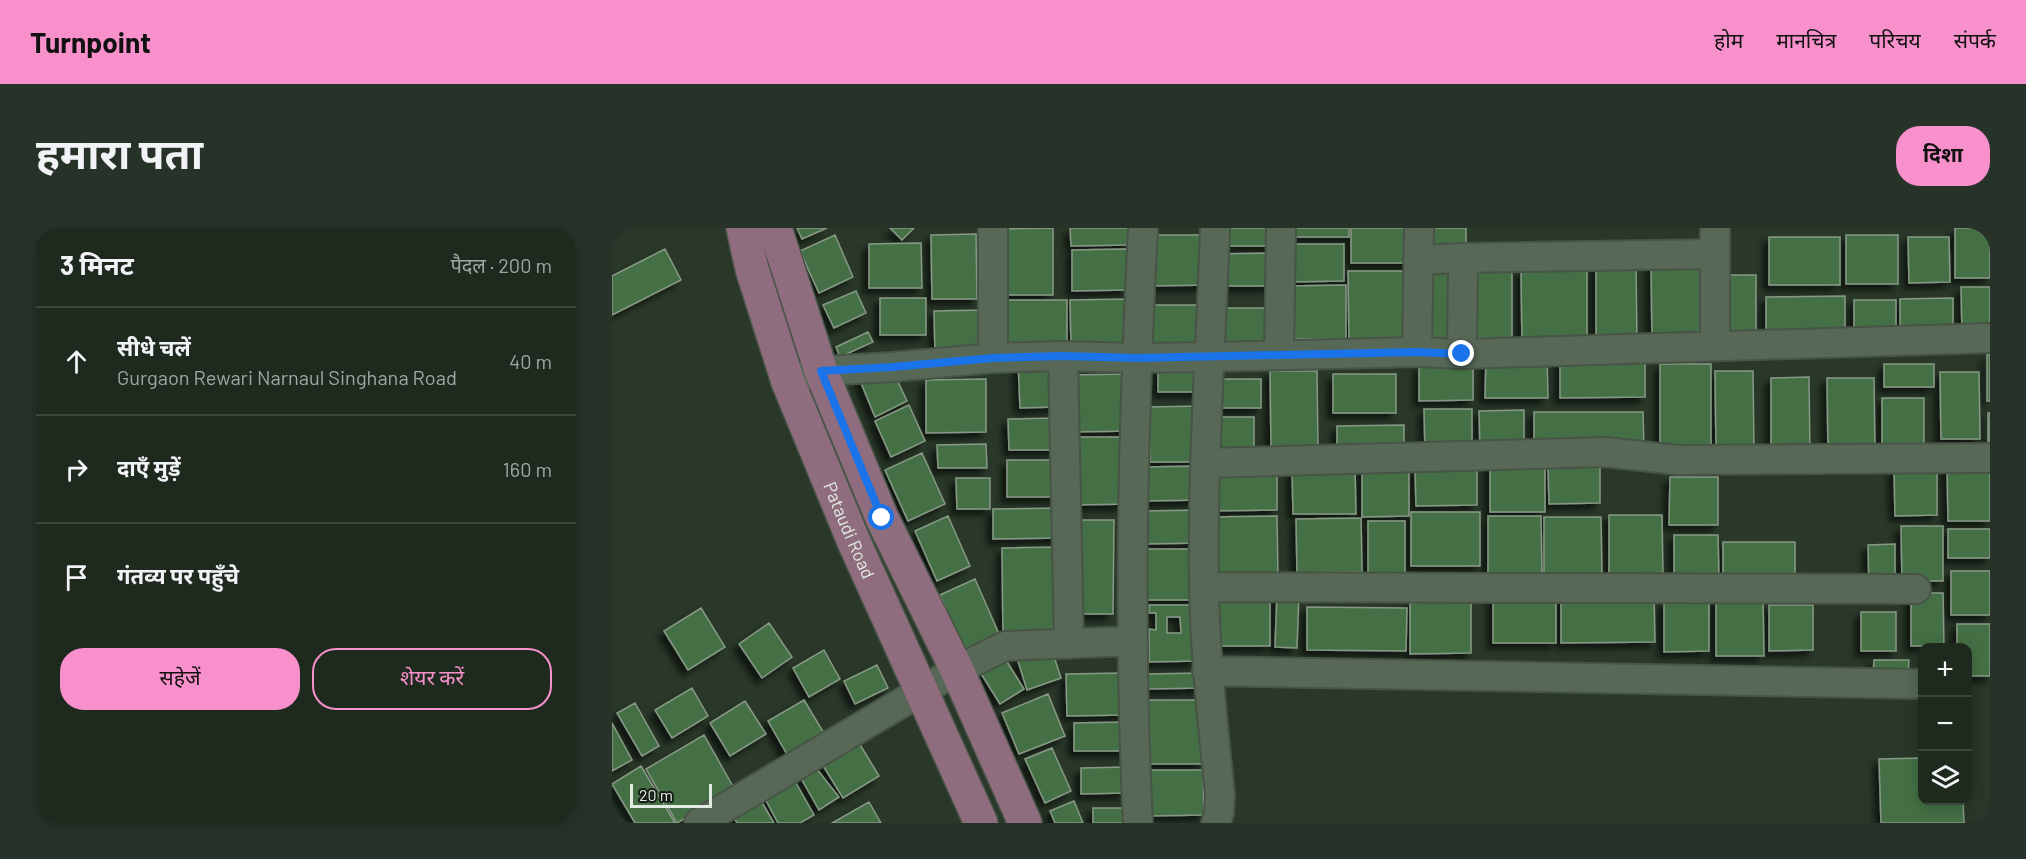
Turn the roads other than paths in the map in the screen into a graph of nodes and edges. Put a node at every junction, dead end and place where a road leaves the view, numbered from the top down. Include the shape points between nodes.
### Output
1 (743, 228) edge
2 (775, 228) edge
3 (993, 228) edge
4 (1143, 228) edge
5 (1215, 228) edge
6 (1281, 228) edge
7 (1419, 228) edge
8 (1714, 241) edge
9 (1462, 258) junction
10 (1418, 260) junction
11 (1990, 338) edge
12 (1715, 346) junction
13 (1417, 352) junction
14 (1279, 354) junction
15 (1462, 354) junction
16 (1062, 356) junction
17 (1211, 357) junction
18 (993, 358) junction
19 (1136, 358) junction
20 (821, 371) junction
21 (788, 382) junction
22 (1990, 458) edge
23 (1205, 463) junction
24 (1204, 587) junction
25 (1917, 589) dead end
26 (1133, 641) junction
27 (1069, 644) junction
28 (957, 670) junction
29 (1207, 671) junction
30 (1918, 684) edge
31 (922, 691) junction
32 (974, 821) edge
33 (699, 823) edge
34 (1024, 823) edge
35 (1138, 823) edge
36 (1216, 823) edge

1 - 21 main road, Pataudi Road
2 - 20 main road
3 - 18 street
4 - 19 street
5 - 17 street
6 - 14 street
7 - 10 street
8 - 9 street
8 - 12 street
9 - 10 street
9 - 15 street
10 - 13 street
11 - 12 street
12 - 15 street
13 - 14 street
13 - 15 street
14 - 17 street
16 - 18 street
16 - 19 street
16 - 27 street
17 - 19 street
17 - 23 street
18 - 20 street
19 - 26 street
20 - 21 street
20 - 28 main road via 882,518
21 - 31 main road, Pataudi Road via 854,542
22 - 23 street via 1678,460 1595,452
23 - 24 street
24 - 25 street
24 - 29 street
26 - 27 street
26 - 35 street
27 - 28 street via 1005,646
28 - 31 street
28 - 34 main road
29 - 30 street
29 - 36 street via 1220,795
31 - 32 main road, Pataudi Road
31 - 33 street

